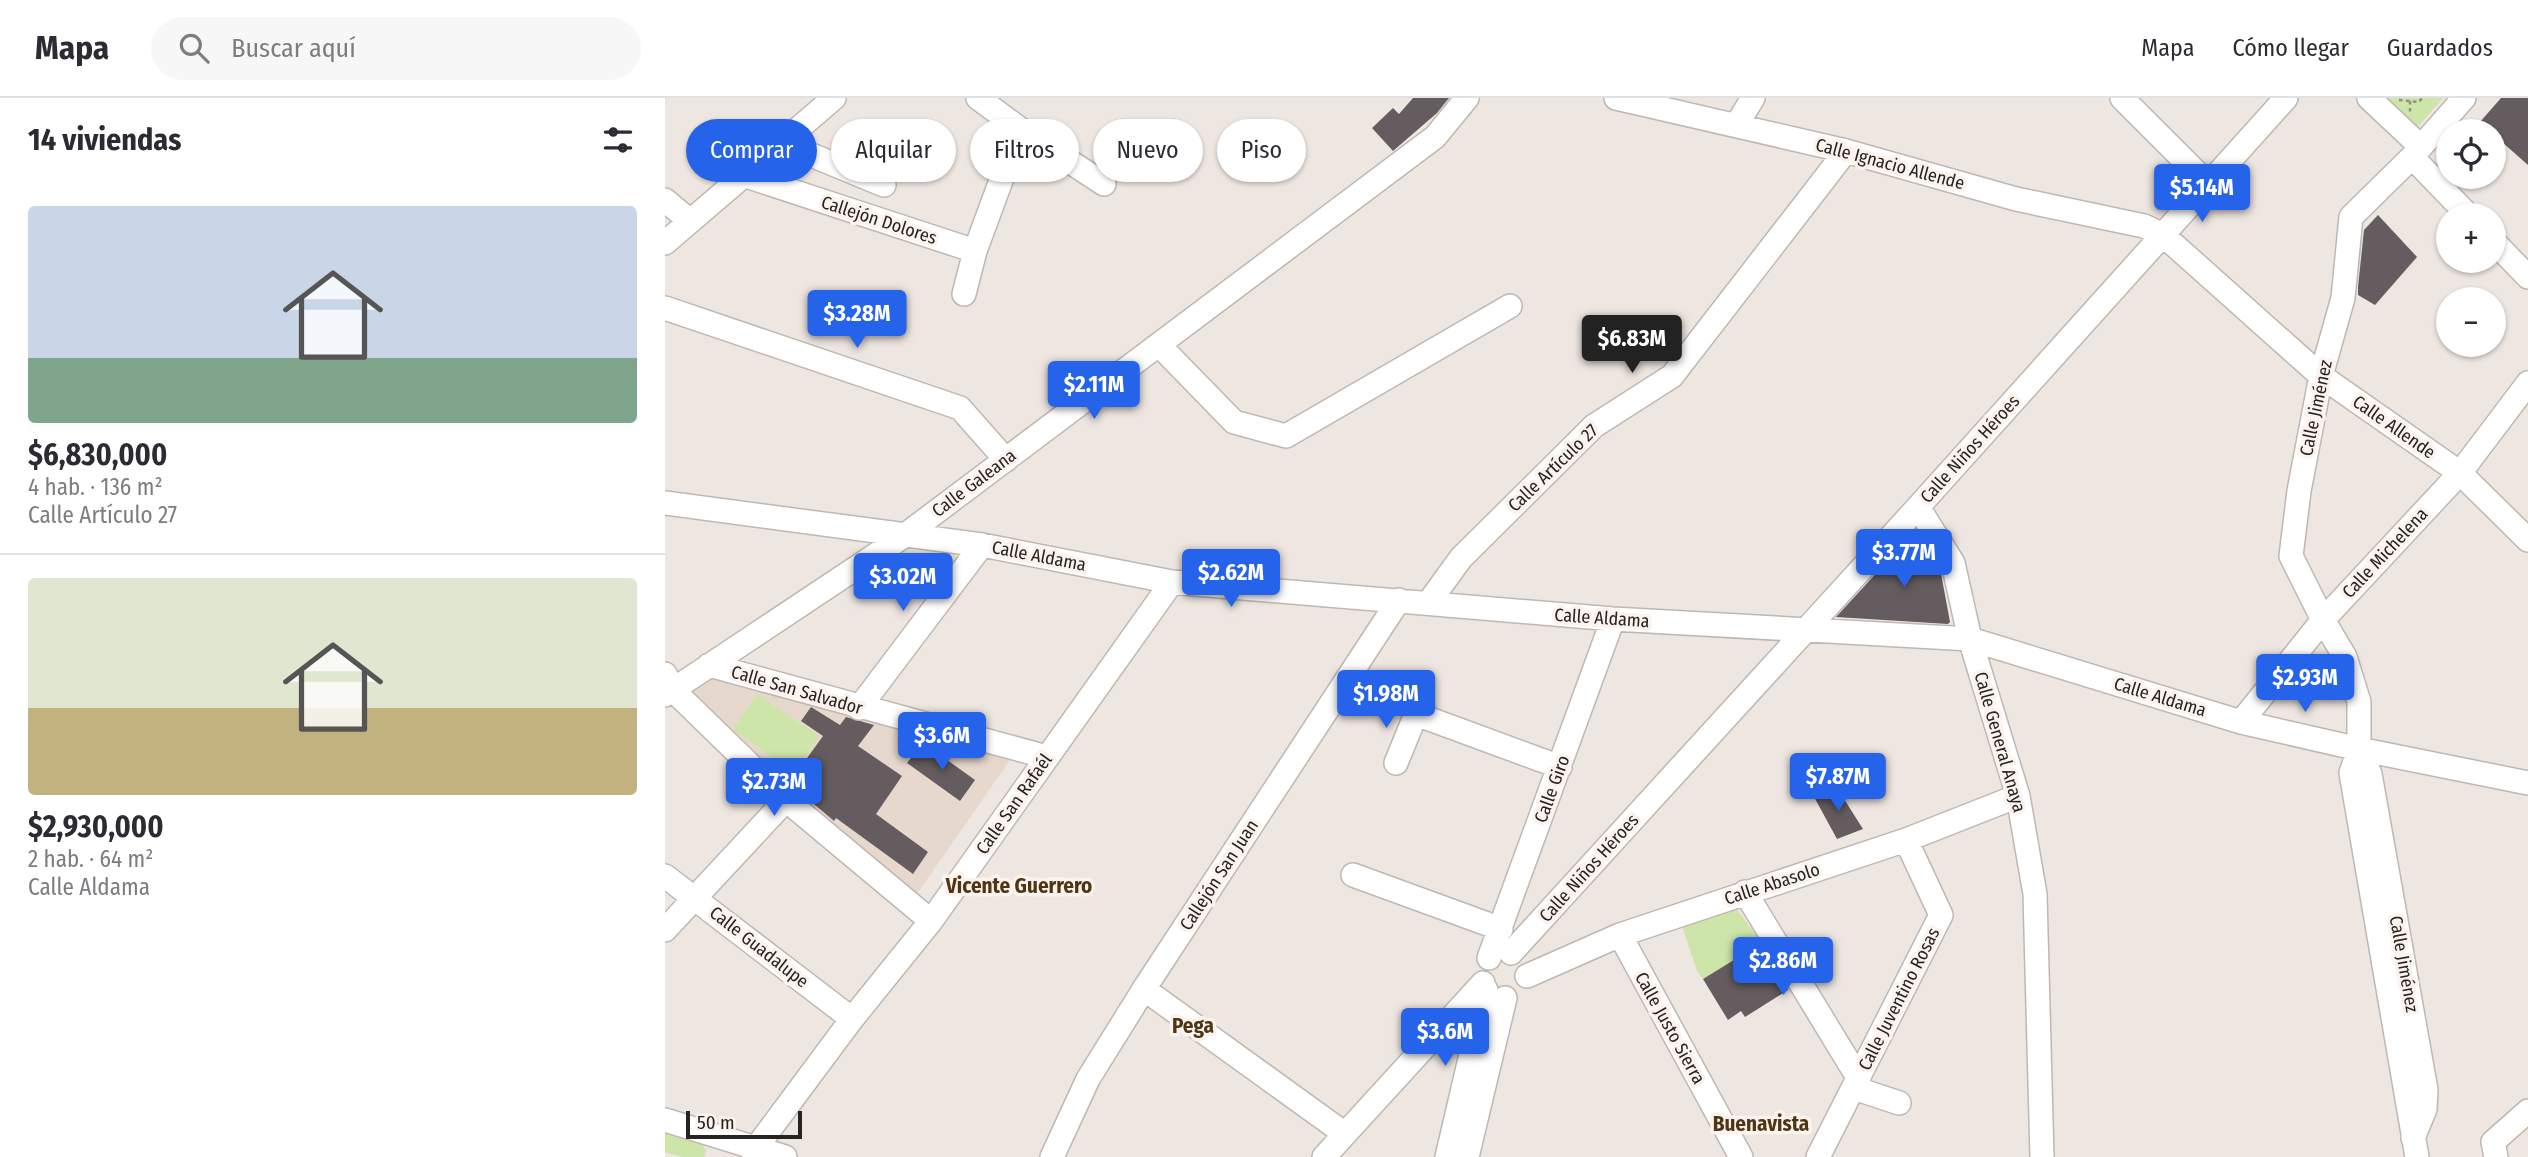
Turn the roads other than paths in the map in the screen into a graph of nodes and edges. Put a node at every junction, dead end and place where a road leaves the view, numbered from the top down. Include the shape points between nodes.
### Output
1 (834, 98) edge
2 (978, 98) edge
3 (1468, 98) edge
4 (1616, 98) edge
5 (1753, 98) edge
6 (2122, 98) edge
7 (2285, 98) edge
8 (2369, 98) edge
9 (2464, 98) edge
10 (808, 119) edge
11 (1006, 119) edge
12 (1737, 124) junction
13 (1846, 151) junction
14 (2416, 151) junction
15 (817, 157) edge
16 (1079, 168) edge
17 (735, 182) edge
18 (764, 182) edge
19 (1000, 182) edge
20 (1104, 184) dead end
21 (2208, 184) junction
22 (884, 185) dead end
23 (665, 200) edge
24 (2458, 203) edge
25 (690, 221) junction
26 (2163, 235) junction
27 (665, 243) edge
28 (975, 251) junction
29 (2506, 254) edge
30 (2528, 277) edge
31 (964, 294) dead end
32 (1510, 306) dead end
33 (665, 308) edge
34 (1159, 345) junction
35 (2321, 376) junction
36 (2528, 383) edge
37 (1006, 460) junction
38 (2460, 473) junction
39 (665, 503) edge
40 (1918, 507) junction
41 (904, 536) junction
42 (2528, 540) edge
43 (982, 545) junction
44 (1172, 582) junction
45 (1399, 600) junction
46 (1429, 602) junction
47 (1613, 619) junction
48 (2323, 620) junction
49 (1806, 630) junction
50 (1970, 639) junction
51 (709, 665) junction
52 (668, 686) edge
53 (859, 708) junction
54 (2241, 722) junction
55 (2359, 749) junction
56 (1047, 757) junction
57 (1396, 763) dead end
58 (1560, 767) junction
59 (2528, 783) edge
60 (2018, 796) junction
61 (786, 800) junction
62 (1906, 840) junction
63 (1353, 875) dead end
64 (665, 876) edge
65 (1745, 892) junction
66 (696, 898) junction
67 (931, 921) junction
68 (1501, 929) junction
69 (665, 930) edge
70 (1620, 935) junction
71 (1500, 956) junction
72 (1527, 976) junction
73 (1144, 989) junction
74 (1491, 990) junction
75 (852, 1019) junction
76 (1856, 1083) junction
77 (1899, 1103) dead end
78 (2528, 1111) edge
79 (665, 1119) edge
80 (1345, 1134) junction
81 (2415, 1148) edge
82 (755, 1153) edge
83 (785, 1157) edge
84 (1052, 1157) edge
85 (1324, 1157) edge
86 (1447, 1157) edge
87 (1467, 1157) edge
88 (1741, 1157) edge
89 (1818, 1157) edge
90 (2042, 1157) edge
91 (2496, 1157) edge

1 - 10 street
2 - 11 street
3 - 34 street, Calle Galeana via 1435,137
4 - 12 street, Calle Ignacio Allende
5 - 12 street
6 - 21 street
7 - 21 street, Calle Niños Héroes
8 - 14 street
9 - 14 street, Calle Jiménez
12 - 13 street, Calle Ignacio Allende
13 - 26 street, Calle Ignacio Allende via 2016,199 2144,226
13 - 46 street, Calle Artículo 27 via 1672,376 1594,426 1461,558
14 - 24 street
14 - 35 street, Calle Jiménez via 2351,217 2343,298
15 - 22 street
16 - 20 street
17 - 25 street
18 - 28 street, Callejón Dolores
19 - 28 street
21 - 26 street, Calle Niños Héroes
23 - 25 street
25 - 27 street
26 - 35 street, Calle Allende
26 - 40 street, Calle Niños Héroes
28 - 31 street
29 - 30 street
32 - 34 street via 1286,436 1234,422
33 - 37 street via 960,408
34 - 37 street, Calle Galeana
35 - 38 street, Calle Allende
35 - 48 street, Calle Jiménez via 2291,555
36 - 38 street, Calle Michelena
37 - 41 street, Calle Galeana
38 - 42 street, Calle Allende
38 - 48 street, Calle Michelena
39 - 41 street, Calle Aldama
40 - 49 street, Calle Niños Héroes
40 - 50 street, Calle General Anaya via 1953,562
41 - 43 street, Calle Aldama
41 - 51 street, Calle Galeana
43 - 44 street, Calle Aldama
43 - 53 street
44 - 45 street, Calle Aldama
44 - 56 street, Calle San Rafaél
45 - 46 street, Calle Aldama
45 - 73 street, Callejón San Juan
46 - 47 street, Calle Aldama
47 - 49 street, Calle Aldama
47 - 58 street, Calle Giro
48 - 54 street, Calle Michelena
48 - 55 street, Calle Jiménez via 2345,657 2359,702
49 - 50 street, Calle Aldama
49 - 71 street, Calle Niños Héroes
50 - 54 street, Calle Aldama
50 - 60 street, Calle General Anaya
51 - 52 street, Calle Galeana
51 - 53 street, Calle San Salvador
52 - 61 street
53 - 56 street, Calle San Salvador
54 - 55 street, Calle Aldama
55 - 59 street, Calle Aldama
55 - 81 street, Calle Jiménez via 2351,773
56 - 67 street, Calle San Rafaél
57 - 58 street via 1416,714
58 - 68 street, Calle Giro
60 - 62 street, Calle Abasolo
60 - 90 street, Calle General Anaya via 2035,894
61 - 66 street
61 - 67 street
62 - 65 street, Calle Abasolo
62 - 76 street, Calle Juventino Rosas via 1941,915
63 - 68 street
64 - 66 street, Calle Guadalupe
65 - 70 street, Calle Abasolo
65 - 76 street
66 - 69 street
66 - 75 street, Calle Guadalupe
67 - 75 street, Calle San Rafaél
68 - 71 street, Calle Giro
70 - 72 street, Calle Abasolo
70 - 88 street, Calle Justo Sierra
71 - 72 street via 1523,963
71 - 74 street via 1482,970
72 - 74 street via 1522,989 1511,997
73 - 80 street
73 - 84 street, Callejón San Juan via 1088,1079
74 - 80 street
74 - 86 street
74 - 87 street
75 - 82 street, Calle San Rafaél
76 - 77 street
76 - 89 street, Calle Juventino Rosas
78 - 91 street via 2493,1142
79 - 82 street
80 - 85 street
82 - 83 street

